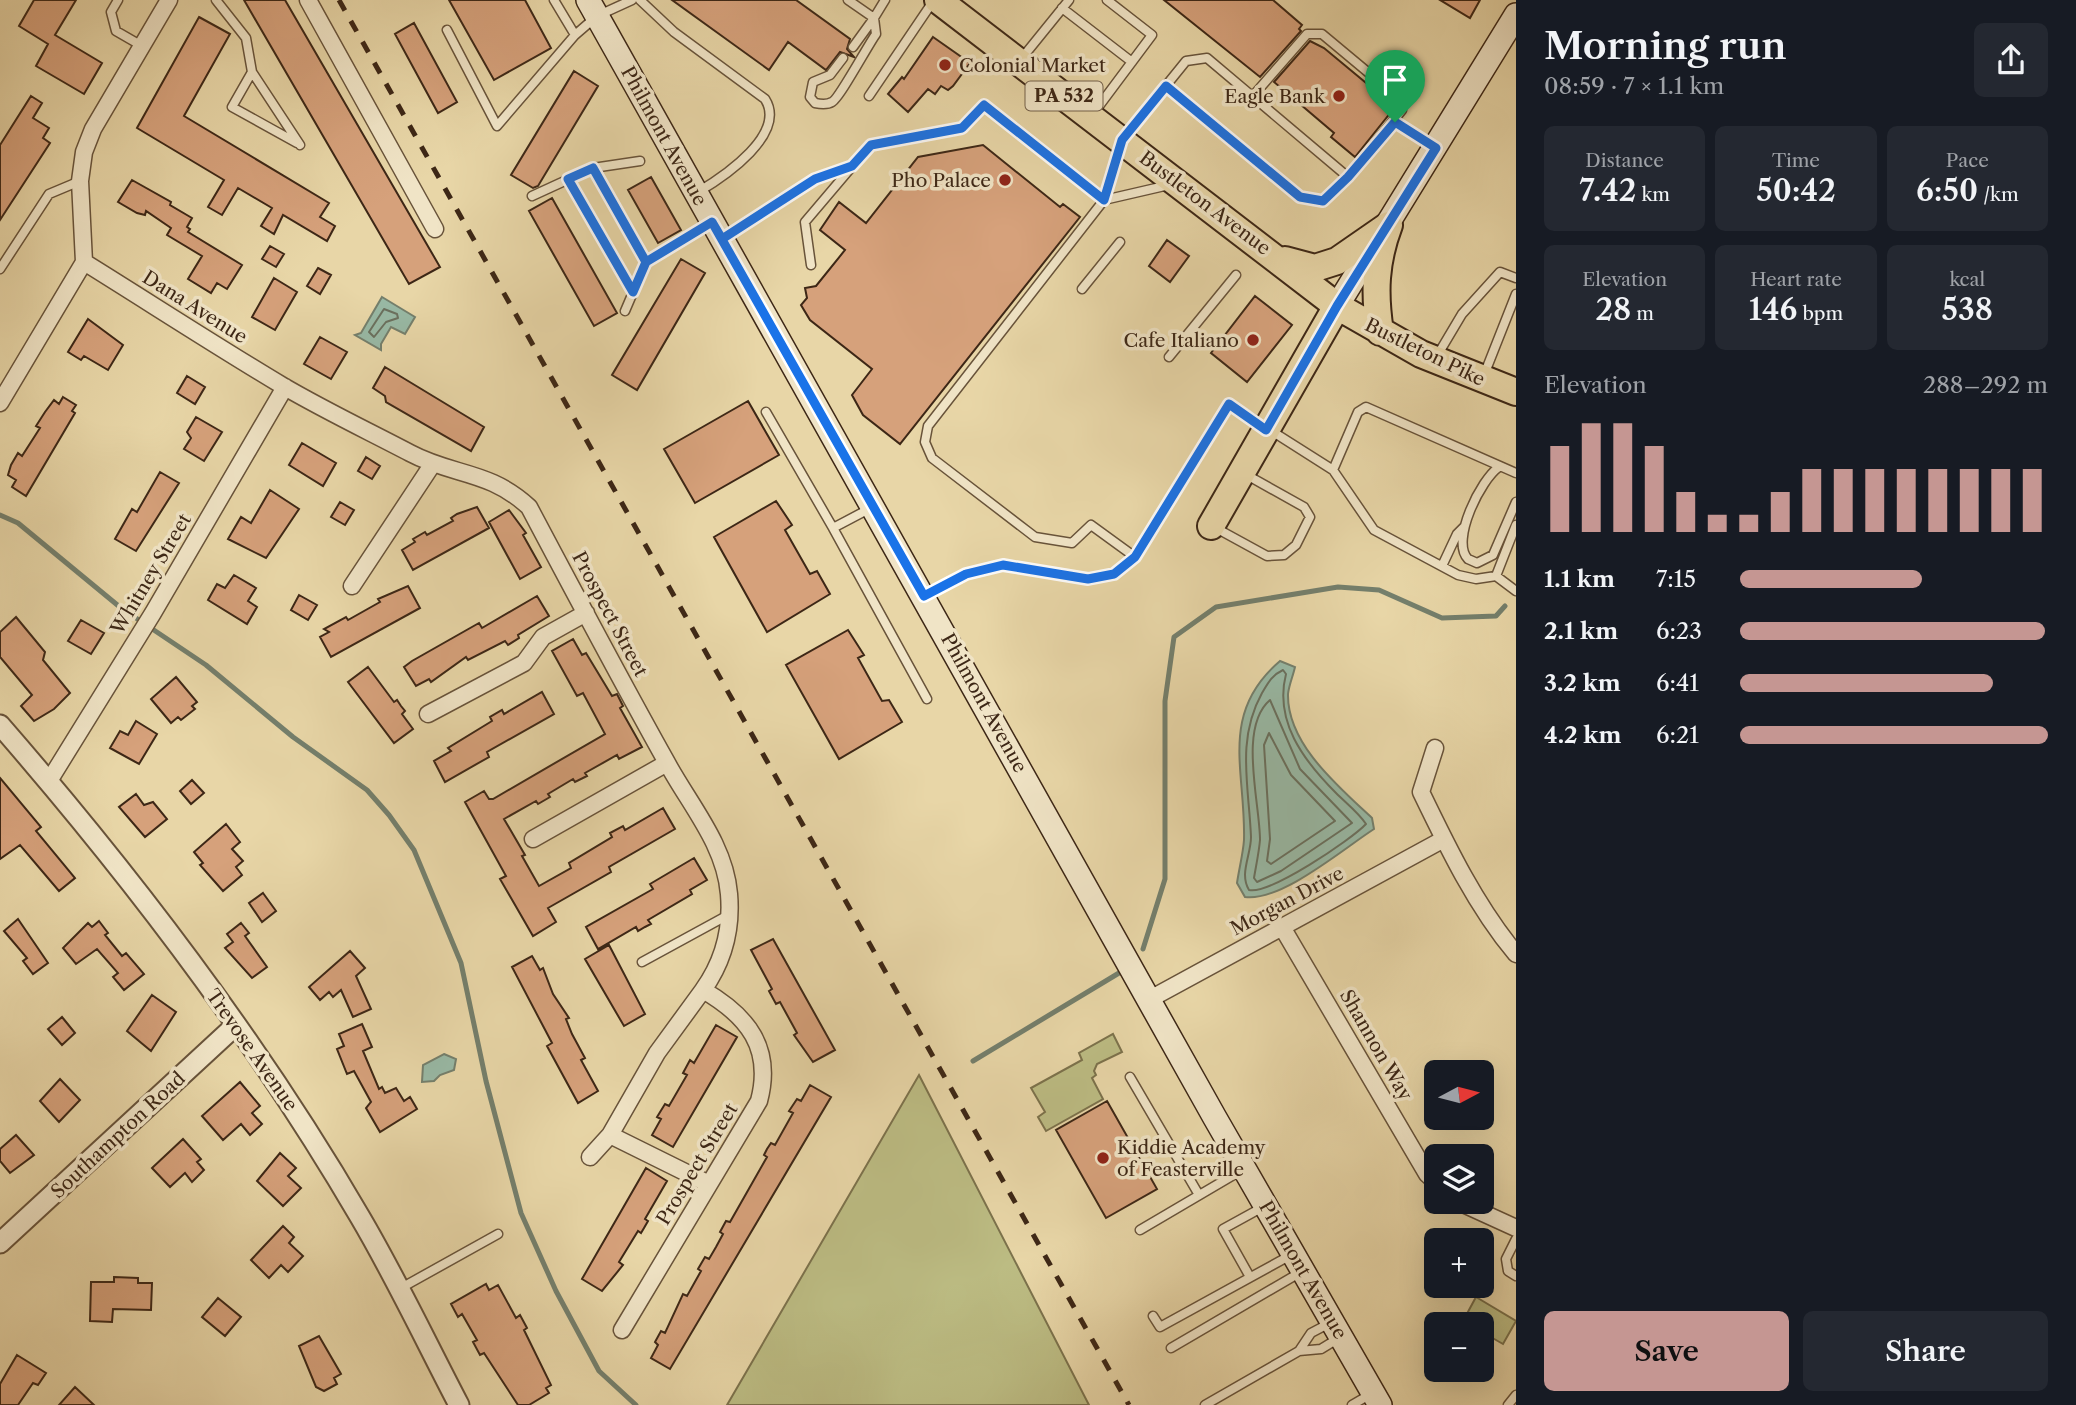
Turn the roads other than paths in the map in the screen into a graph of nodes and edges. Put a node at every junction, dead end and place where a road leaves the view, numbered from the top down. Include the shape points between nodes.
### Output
1 (118, 0) edge
2 (169, 0) edge
3 (216, 0) edge
4 (308, 0) edge
5 (554, 0) edge
6 (632, 0) edge
7 (640, 0) edge
8 (848, 0) edge
9 (885, 0) edge
10 (936, 0) edge
11 (1069, 0) edge
12 (1107, 0) edge
13 (593, 8) edge
14 (1062, 8) junction
15 (1516, 15) edge
16 (874, 18) junction
17 (447, 30) dead end
18 (575, 35) junction
19 (142, 46) junction
20 (853, 47) dead end
21 (842, 58) dead end
22 (1019, 62) junction
23 (1132, 62) junction
24 (252, 72) junction
25 (1166, 86) junction
26 (869, 96) dead end
27 (1252, 96) junction
28 (1092, 117) junction
29 (1395, 122) junction
30 (1122, 140) junction
31 (1436, 148) junction
32 (640, 162) dead end
33 (852, 166) junction
34 (593, 168) junction
35 (1348, 177) junction
36 (568, 179) junction
37 (80, 181) junction
38 (1179, 184) junction
39 (696, 193) junction
40 (532, 196) dead end
41 (1104, 200) junction
42 (1389, 225) junction
43 (435, 229) dead end
44 (717, 230) junction
45 (1120, 242) dead end
46 (1276, 258) junction
47 (83, 262) junction
48 (646, 262) junction
49 (811, 265) dead end
50 (0, 269) edge
51 (1236, 275) dead end
52 (1516, 278) edge
53 (1082, 289) dead end
54 (633, 292) junction
55 (1516, 295) edge
56 (1337, 306) junction
57 (625, 311) dead end
58 (1380, 332) junction
59 (1169, 357) dead end
60 (1435, 360) junction
61 (1482, 381) junction
62 (285, 387) junction
63 (1515, 393) edge
64 (0, 403) edge
65 (766, 412) dead end
66 (1266, 430) junction
67 (1480, 458) junction
68 (432, 465) junction
69 (1499, 467) junction
70 (1333, 470) junction
71 (1241, 472) junction
72 (1516, 473) edge
73 (1487, 475) junction
74 (1516, 502) edge
75 (873, 506) junction
76 (1516, 524) edge
77 (1211, 526) joint
78 (1465, 527) junction
79 (834, 528) junction
80 (1135, 557) junction
81 (1442, 566) junction
82 (1496, 576) junction
83 (352, 586) dead end
84 (1516, 591) edge
85 (924, 596) junction
86 (586, 613) junction
87 (927, 699) dead end
88 (428, 714) dead end
89 (0, 724) edge
90 (1435, 748) dead end
91 (667, 763) junction
92 (49, 781) junction
93 (533, 839) dead end
94 (1444, 839) junction
95 (730, 914) junction
96 (1282, 927) junction
97 (1516, 954) edge
98 (642, 962) dead end
99 (703, 990) junction
100 (1150, 999) junction
101 (235, 1026) junction
102 (1130, 1077) dead end
103 (610, 1135) junction
104 (590, 1157) dead end
105 (1244, 1168) junction
106 (1424, 1169) edge
107 (709, 1184) junction
108 (1199, 1195) junction
109 (1266, 1206) junction
110 (1485, 1214) edge
111 (1516, 1228) edge
112 (1140, 1230) dead end
113 (498, 1234) dead end
114 (1516, 1239) edge
115 (0, 1243) edge
116 (1298, 1262) junction
117 (1516, 1276) edge
118 (1250, 1277) junction
119 (398, 1289) junction
120 (1153, 1316) dead end
121 (1337, 1329) junction
122 (622, 1330) dead end
123 (1171, 1348) dead end
124 (1299, 1351) junction
125 (1516, 1395) edge
126 (1377, 1399) edge
127 (459, 1405) edge
128 (1205, 1405) edge
129 (1352, 1405) edge
130 (1508, 1405) edge

1 - 19 lane via 111,12 116,31
2 - 19 street
3 - 24 lane via 246,37
4 - 43 street
5 - 18 lane
6 - 13 lane
7 - 39 lane via 772,109 771,122 737,168
8 - 16 lane
9 - 16 lane
10 - 22 main road, Bustleton Avenue / PA 532
10 - 26 lane
11 - 14 lane
12 - 23 lane via 1153,35
13 - 18 lane
13 - 39 main road, Philmont Avenue
14 - 22 lane
14 - 23 lane
15 - 31 main road
16 - 20 lane
16 - 21 lane via 876,34 853,67 841,95 832,102 815,103 810,97 813,82 830,75
17 - 18 lane via 497,126
19 - 37 street via 93,129
22 - 28 main road, Bustleton Avenue / PA 532
23 - 28 lane
24 - 24 lane via 266,93 300,145 232,107
25 - 27 lane via 1186,61 1207,58
25 - 30 lane
25 - 35 lane via 1300,197 1323,201
27 - 29 lane via 1307,34 1322,34 1400,99 1402,110
27 - 35 lane
28 - 30 main road, Bustleton Avenue / PA 532
29 - 31 lane
29 - 35 lane
30 - 38 main road, Bustleton Avenue / PA 532
30 - 41 lane
31 - 42 main road
32 - 34 lane
33 - 41 lane via 871,145 962,128 984,105
33 - 44 lane via 815,179
33 - 49 lane via 805,222
34 - 36 lane
34 - 48 lane
36 - 40 lane
36 - 54 lane
37 - 47 street
37 - 50 lane via 49,194
38 - 41 lane
38 - 46 main road, Bustleton Avenue / PA 532
39 - 44 main road, Philmont Avenue
41 - 80 lane via 928,426 925,442 932,457 1035,537 1072,543 1091,525
42 - 46 main road via 1337,261 1315,268
42 - 56 main road
42 - 58 main road via 1376,276
44 - 48 lane
44 - 75 main road, Philmont Avenue
45 - 53 lane
46 - 56 main road, Bustleton Avenue / PA 532
47 - 62 street, Dana Avenue
47 - 64 street
48 - 54 lane
51 - 59 lane
52 - 60 lane via 1500,272 1462,314
54 - 57 lane
55 - 61 lane
56 - 58 main road, Bustleton Pike / PA 532
56 - 66 main road
58 - 60 main road, Bustleton Pike / PA 532
60 - 61 main road, Bustleton Pike / PA 532
61 - 63 main road, Bustleton Pike / PA 532
62 - 68 street, Prospect Street
62 - 92 street, Whitney Street
65 - 79 lane
66 - 70 lane
66 - 71 main road
66 - 80 lane via 1229,404
67 - 69 lane
67 - 70 lane via 1366,407 1358,412
67 - 73 lane
68 - 83 street
68 - 86 street, Prospect Street via 494,481 529,507
69 - 72 lane
69 - 73 lane
70 - 81 lane via 1374,530
71 - 77 main road
71 - 77 lane via 1304,507 1310,517 1296,545 1284,555 1267,555
73 - 78 lane
74 - 78 lane via 1493,555 1485,561 1477,563 1462,554
75 - 79 lane
75 - 85 main road, Philmont Avenue
76 - 82 lane
78 - 81 lane
79 - 87 lane
80 - 85 lane via 1114,574 1088,579 1003,565 966,574
81 - 82 lane via 1476,579
82 - 84 lane
85 - 100 main road, Philmont Avenue
86 - 88 street via 543,637 524,663
86 - 91 street, Prospect Street
89 - 92 street, Trevose Avenue
90 - 94 street via 1421,792
91 - 93 street
91 - 95 street, Prospect Street via 719,850
92 - 101 street, Trevose Avenue
94 - 96 street, Morgan Drive
94 - 97 street
95 - 98 lane
95 - 99 street, Prospect Street via 716,971
96 - 100 street, Morgan Drive
96 - 106 street, Shannon Way
99 - 103 street, Prospect Street via 657,1053
99 - 107 street, Prospect Street via 745,1024 759,1047 765,1072 759,1101
100 - 105 main road, Philmont Avenue
101 - 115 street, Southampton Road
101 - 119 street, Trevose Avenue via 318,1148
102 - 108 lane
103 - 104 street, Prospect Street
103 - 107 street
105 - 108 lane
105 - 109 main road, Philmont Avenue
107 - 122 street, Prospect Street
108 - 112 lane
109 - 116 main road, Philmont Avenue
109 - 118 lane via 1223,1229
110 - 111 street
113 - 119 lane
114 - 117 lane via 1506,1259 1508,1271
116 - 118 lane
116 - 121 main road, Philmont Avenue
116 - 123 lane
118 - 120 lane via 1160,1327
119 - 127 street, Trevose Avenue
121 - 124 lane via 1321,1349
121 - 124 lane via 1311,1333
121 - 126 main road, Philmont Avenue
124 - 128 lane
125 - 130 lane
126 - 129 lane

